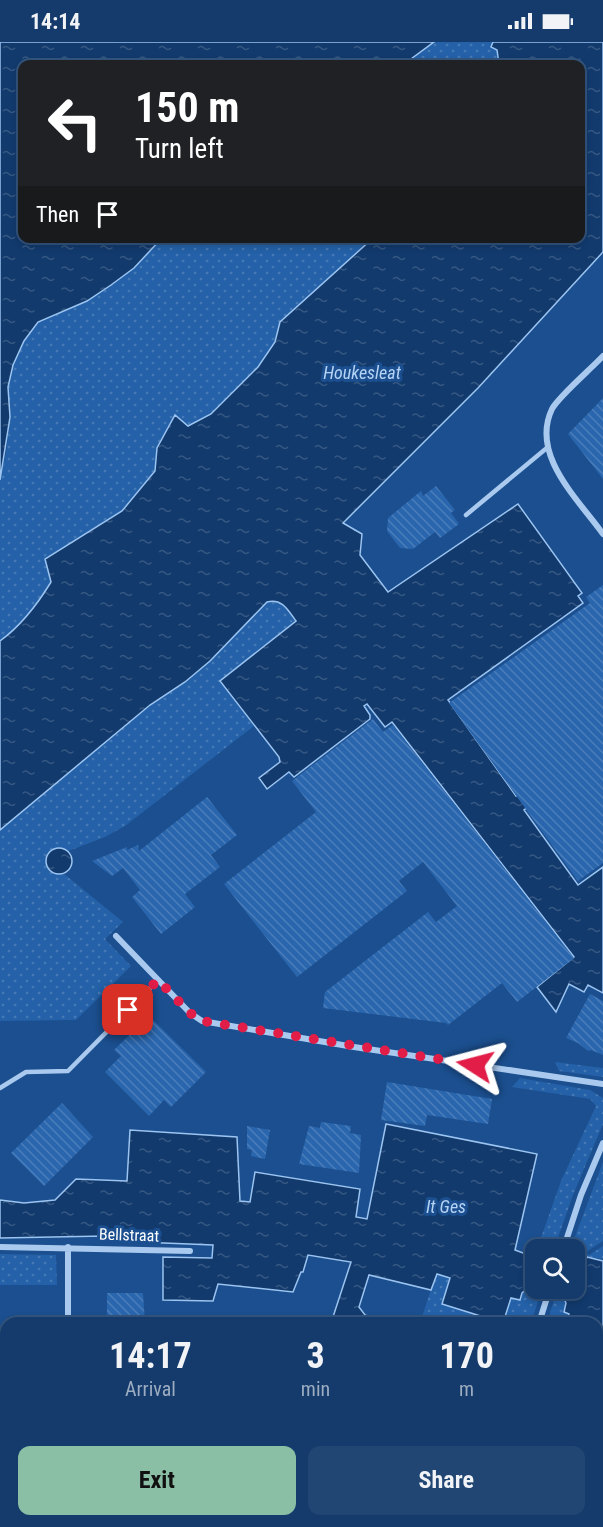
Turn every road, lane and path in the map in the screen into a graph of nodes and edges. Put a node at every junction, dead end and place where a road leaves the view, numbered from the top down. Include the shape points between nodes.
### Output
1 (603, 356) edge
2 (548, 447) junction
3 (466, 515) dead end
4 (603, 534) edge
5 (116, 936) dead end
6 (158, 980) junction
7 (603, 1084) edge
8 (0, 1088) edge
9 (603, 1143) edge
10 (567, 1239) edge
11 (0, 1247) edge
12 (68, 1247) junction
13 (190, 1251) dead end
14 (546, 1299) edge
15 (68, 1317) edge
16 (541, 1317) edge

1 - 2 street via 552,408
2 - 3 lane
2 - 4 street via 551,463
5 - 6 street
6 - 7 street via 190,1013 218,1025
6 - 8 lane via 68,1071 26,1072
9 - 10 street
11 - 12 street, Bellstraat
12 - 13 street, Bellstraat
12 - 15 street
14 - 16 street

